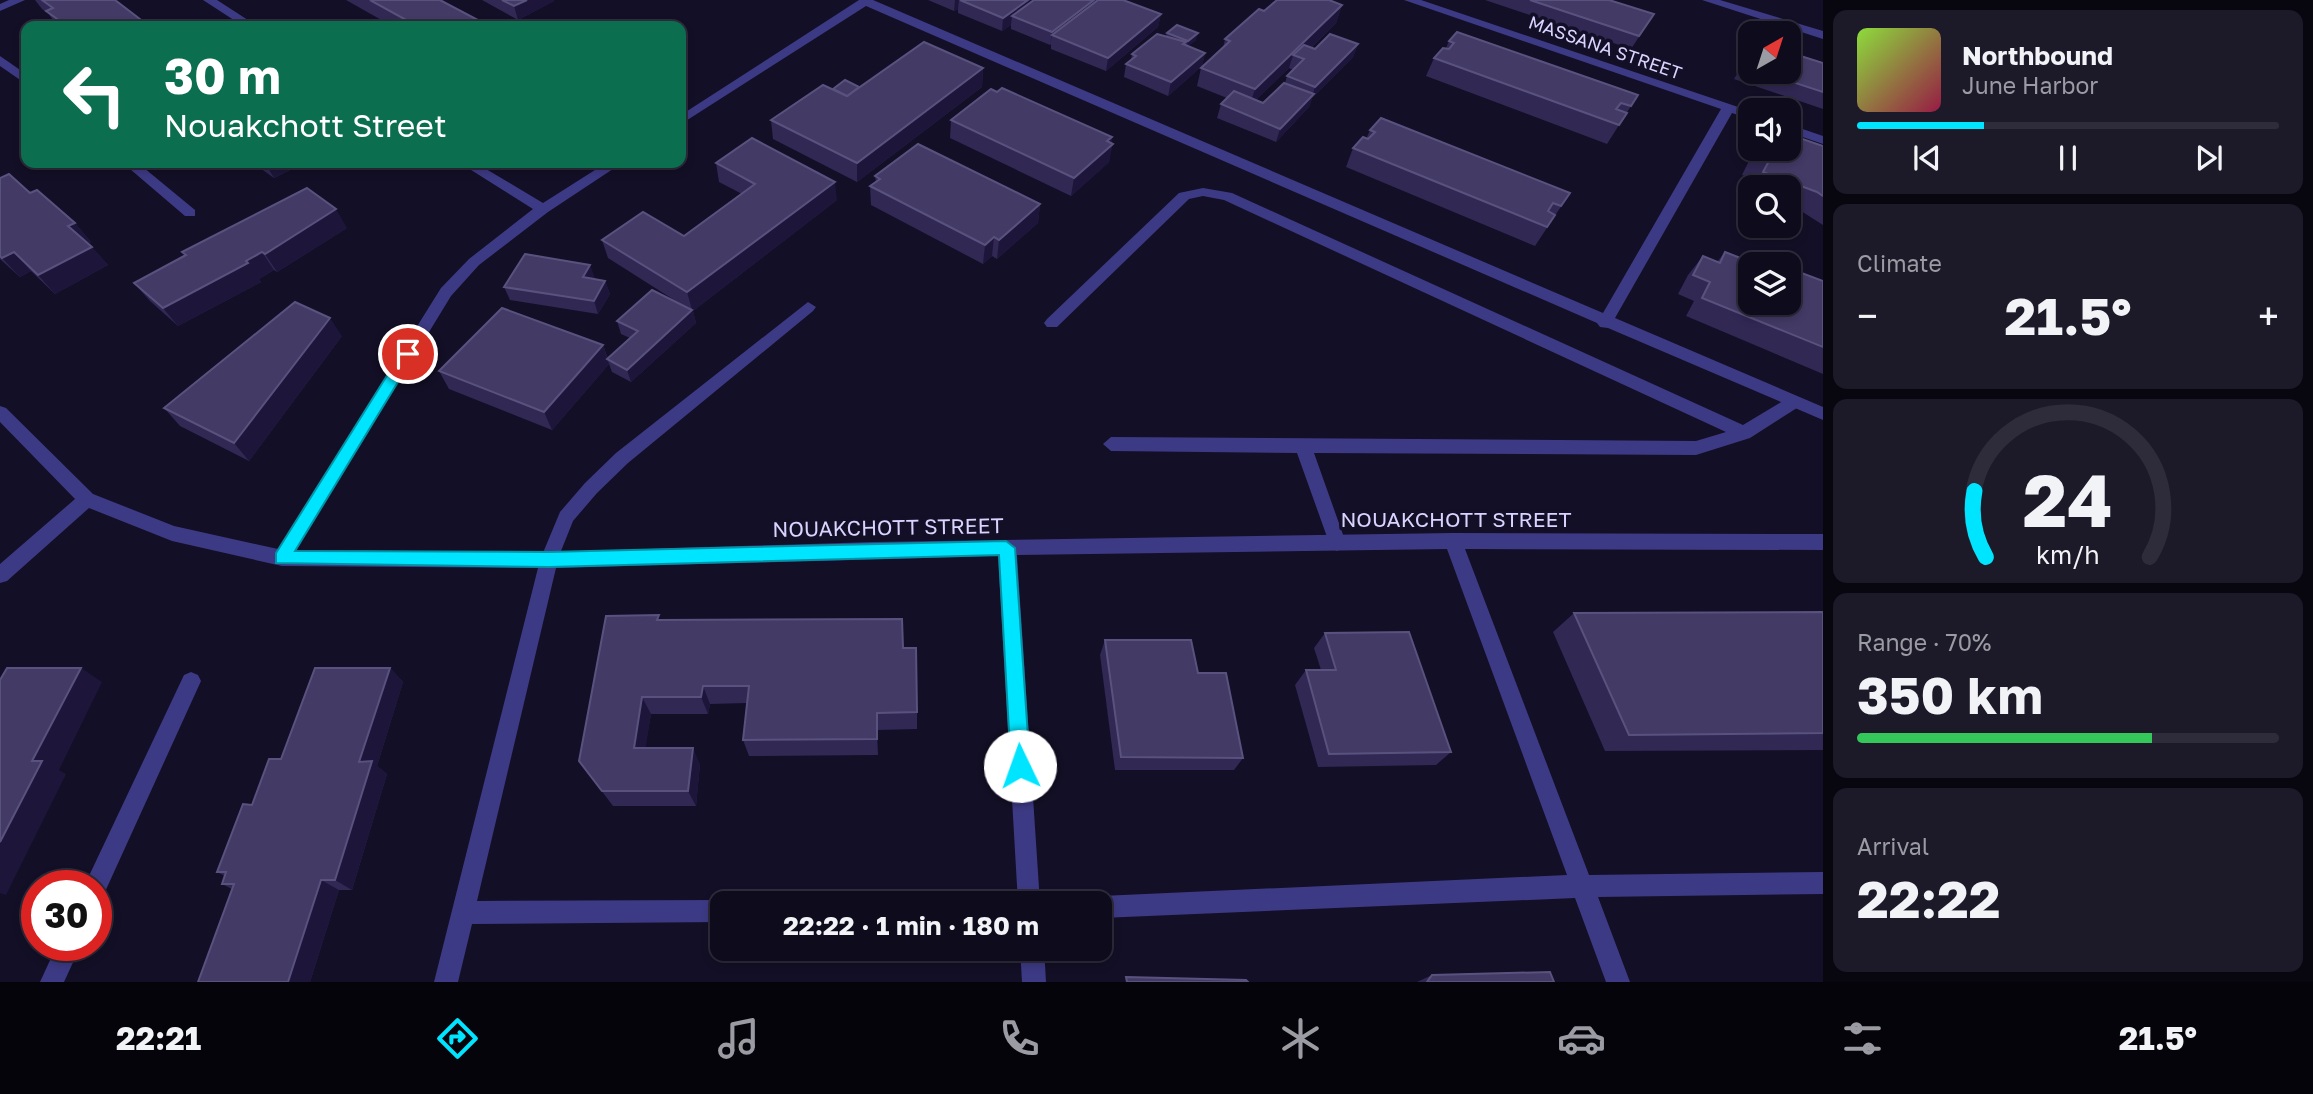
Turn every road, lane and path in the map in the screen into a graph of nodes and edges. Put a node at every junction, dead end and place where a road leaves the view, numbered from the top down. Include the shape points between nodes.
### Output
1 (19, 0) edge
2 (209, 0) edge
3 (1410, 0) edge
4 (1708, 0) edge
5 (866, 1) edge
6 (0, 8) edge
7 (243, 21) edge
8 (1823, 35) edge
9 (0, 60) edge
10 (21, 76) edge
11 (1728, 108) junction
12 (1738, 111) edge
13 (686, 117) edge
14 (1801, 132) edge
15 (1823, 140) edge
16 (136, 168) edge
17 (475, 168) edge
18 (607, 168) edge
19 (543, 209) junction
20 (190, 213) dead end
21 (808, 307) dead end
22 (1052, 323) dead end
23 (1605, 323) junction
24 (1794, 402) junction
25 (0, 412) edge
26 (1823, 414) edge
27 (1744, 433) junction
28 (1111, 444) dead end
29 (1303, 446) junction
30 (87, 499) junction
31 (1453, 541) junction
32 (1823, 542) edge
33 (1337, 543) junction
34 (1006, 548) junction
35 (282, 558) junction
36 (549, 559) junction
37 (0, 575) edge
38 (191, 681) dead end
39 (103, 870) edge
40 (1823, 883) edge
41 (1583, 886) junction
42 (1028, 891) edge
43 (1112, 906) edge
44 (710, 911) edge
45 (462, 913) junction
46 (62, 961) edge
47 (1033, 961) edge
48 (52, 982) edge
49 (446, 982) edge
50 (1034, 982) edge
51 (1618, 982) edge

1 - 6 street
2 - 7 street
3 - 11 street, MASSANA STREET
4 - 8 street
5 - 13 street
5 - 23 street
9 - 10 street
11 - 12 street, MASSANA STREET
11 - 23 street
14 - 15 street
16 - 20 street
17 - 19 street
18 - 19 street
19 - 35 street via 474,262 446,292
21 - 36 street via 591,488 566,517
22 - 27 street via 1184,196 1203,192 1227,196
23 - 24 street
24 - 26 street
24 - 27 street
25 - 30 street, NOUAKCHOTT STREET
27 - 29 street via 1696,447 1639,449
28 - 29 street
29 - 33 street
30 - 35 street, NOUAKCHOTT STREET via 172,533
30 - 37 street
31 - 32 street, NOUAKCHOTT STREET
31 - 33 street, NOUAKCHOTT STREET
31 - 41 street
33 - 34 street, NOUAKCHOTT STREET
34 - 36 street, NOUAKCHOTT STREET
34 - 42 street
35 - 36 street, NOUAKCHOTT STREET
36 - 45 street
38 - 39 street
40 - 41 street
41 - 43 street
41 - 51 street
44 - 45 street
45 - 49 street
46 - 48 street
47 - 50 street

